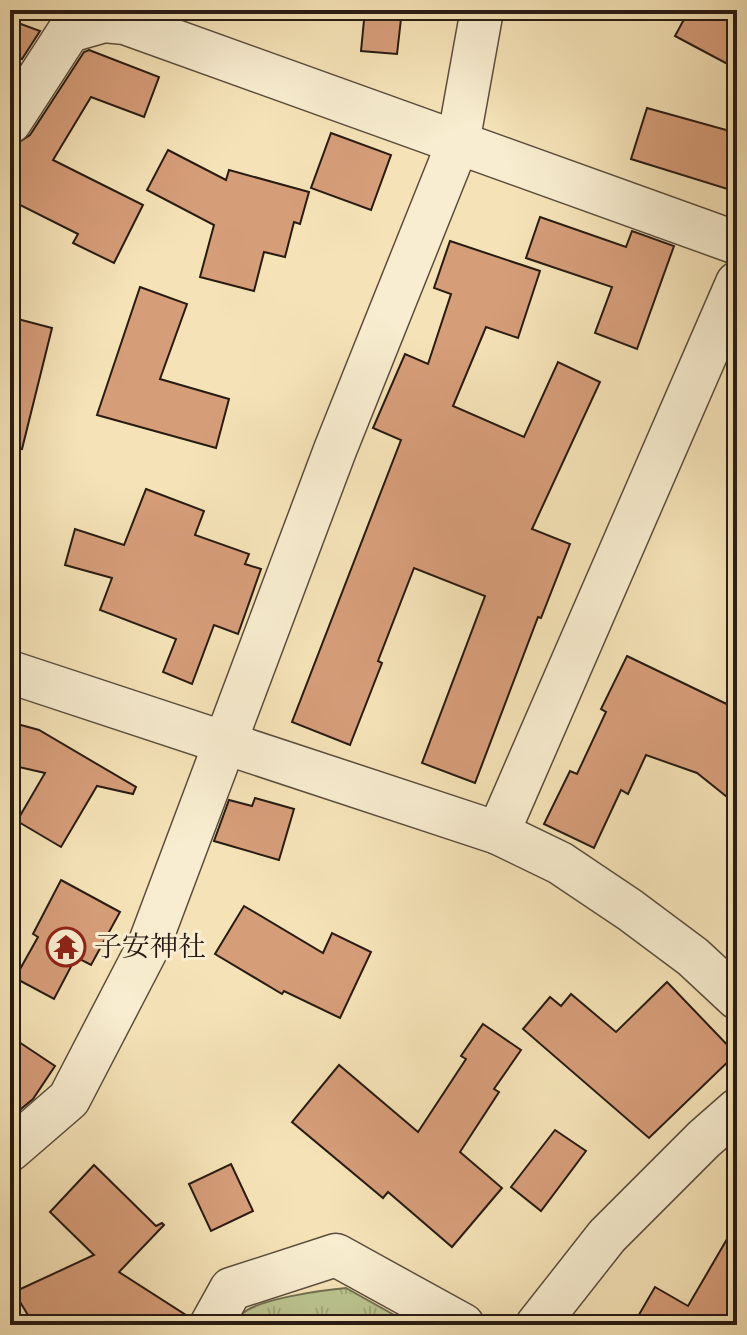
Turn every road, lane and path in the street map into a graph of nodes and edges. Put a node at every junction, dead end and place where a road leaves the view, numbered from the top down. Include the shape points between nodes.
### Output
1 (482, 10) edge
2 (105, 16) edge
3 (10, 122) edge
4 (458, 143) junction
5 (737, 243) edge
6 (737, 283) edge
7 (10, 672) edge
8 (225, 742) junction
9 (498, 833) junction
10 (737, 998) edge
11 (737, 1110) edge
12 (10, 1150) edge
13 (211, 1325) edge
14 (463, 1325) edge
15 (537, 1325) edge

1 - 4 street
2 - 3 street via 69,31
2 - 4 street
4 - 5 street
4 - 8 street
6 - 9 street
7 - 8 street
8 - 9 street
8 - 12 street via 149,945 69,1099
9 - 10 street via 560,863 619,902 693,957
11 - 15 street via 607,1236
13 - 14 street via 231,1289 336,1255

